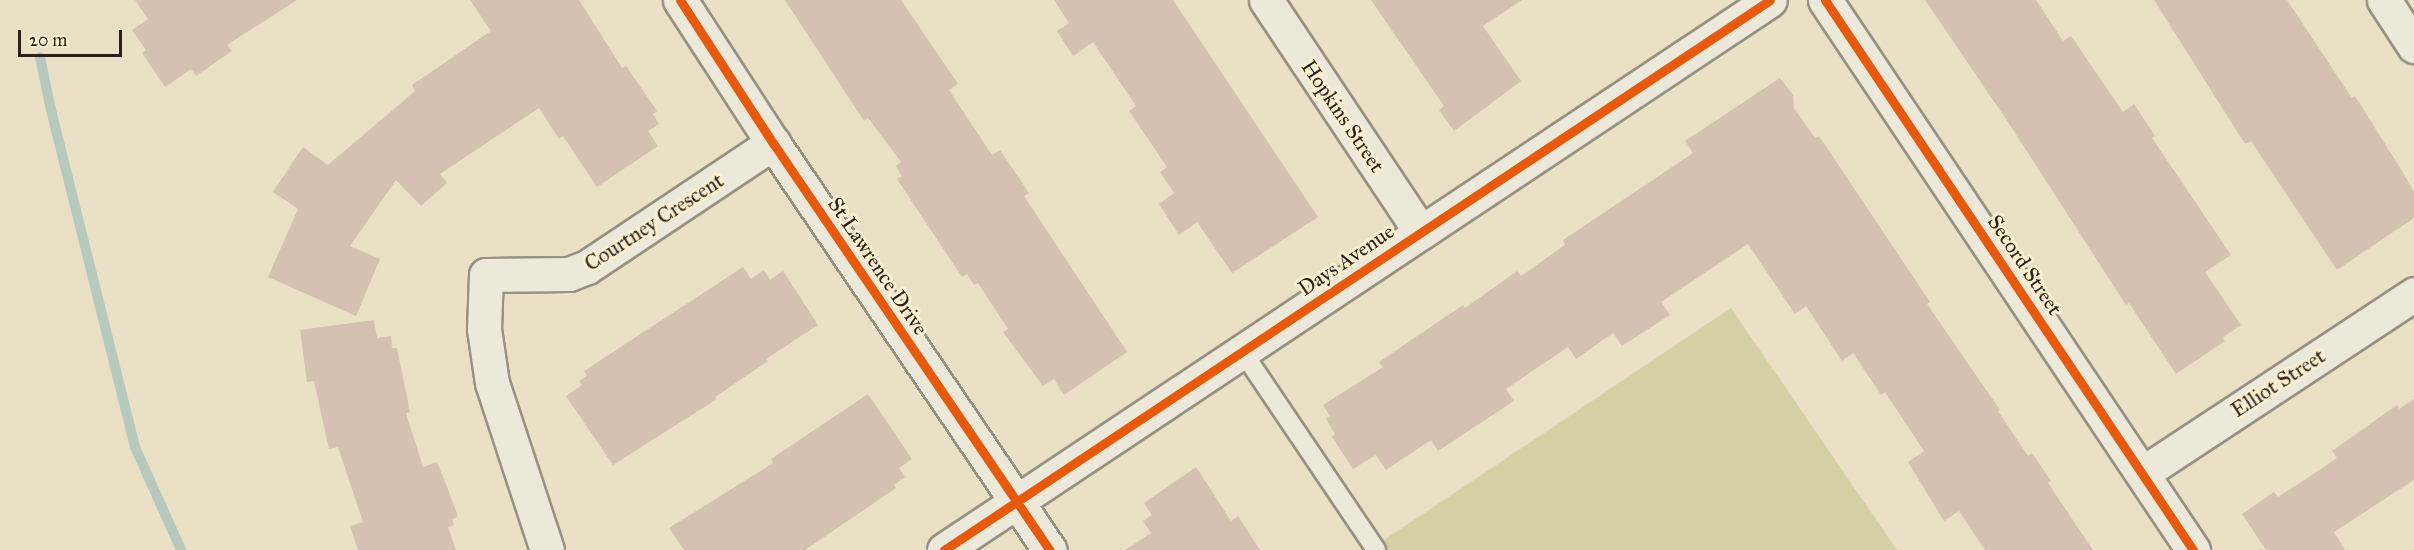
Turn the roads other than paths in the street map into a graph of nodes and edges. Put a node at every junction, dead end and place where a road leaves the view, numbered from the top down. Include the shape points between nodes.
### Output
1 (680, 0) edge
2 (1266, 0) edge
3 (1770, 0) edge
4 (1826, 0) edge
5 (2384, 0) edge
6 (2414, 46) edge
7 (773, 143) junction
8 (1421, 232) junction
9 (2414, 294) edge
10 (1242, 351) junction
11 (2143, 473) junction
12 (1017, 501) junction
13 (547, 550) edge
14 (944, 550) edge
15 (1050, 550) edge
16 (1376, 550) edge
17 (2193, 550) edge

1 - 7 street, St Lawrence Drive
2 - 8 street, Hopkins Street
3 - 8 street, Days Avenue
4 - 11 street, Secord Street
5 - 6 street
7 - 12 street, St Lawrence Drive
7 - 13 street, Courtney Crescent via 587,267 568,274 486,275 484,329 492,383
8 - 10 street, Days Avenue
9 - 11 street, Elliot Street
10 - 12 street, Days Avenue
10 - 16 lane
11 - 17 street, Secord Street
12 - 14 street, Days Avenue
12 - 15 street, St Lawrence Drive

